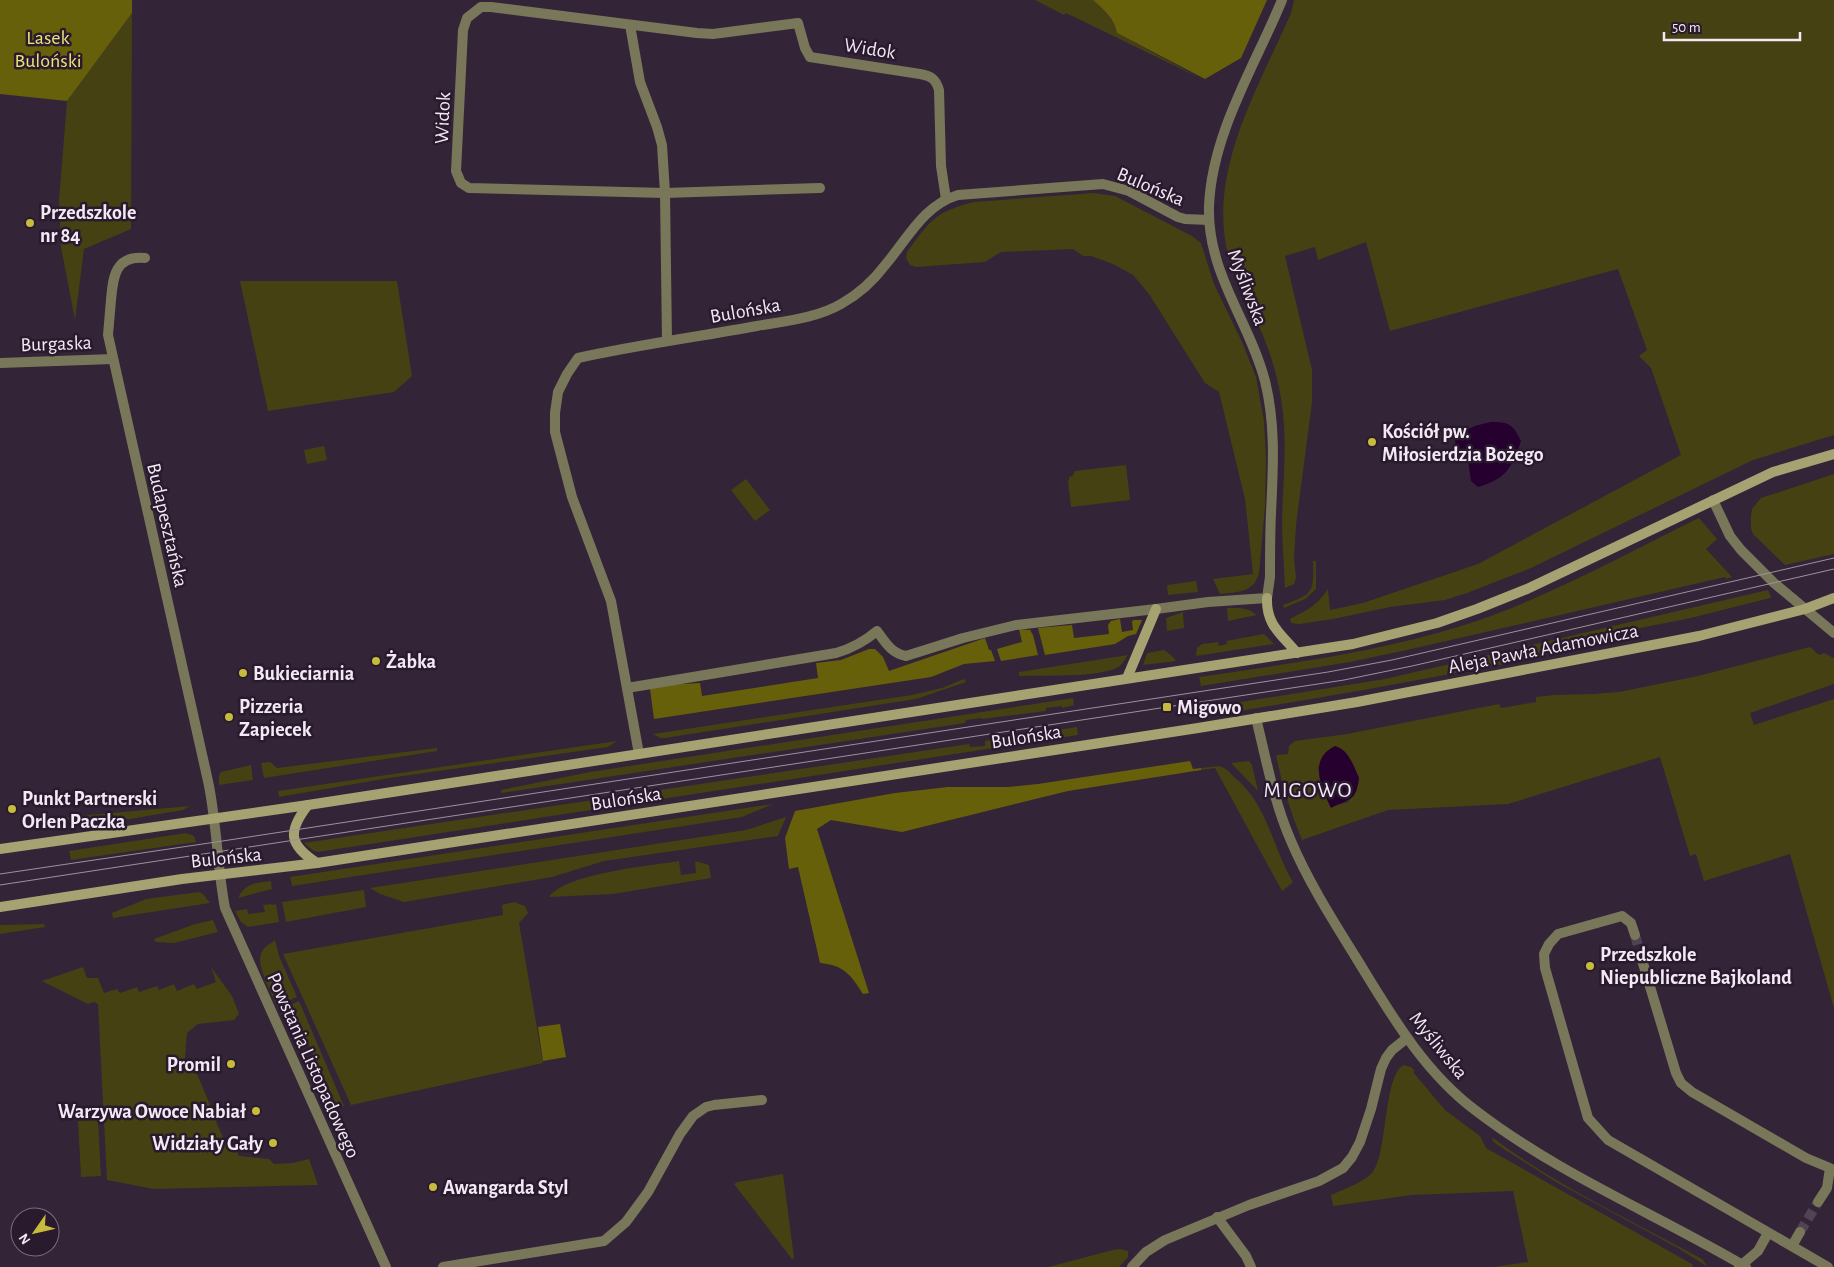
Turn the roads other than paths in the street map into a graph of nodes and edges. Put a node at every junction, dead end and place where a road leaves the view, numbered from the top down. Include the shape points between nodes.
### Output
1 (1282, 0) edge
2 (630, 25) junction
3 (820, 188) dead end
4 (665, 193) junction
5 (946, 198) junction
6 (1210, 220) junction
7 (145, 258) dead end
8 (667, 341) junction
9 (113, 359) junction
10 (0, 363) edge
11 (1834, 454) edge
12 (1713, 500) junction
13 (1267, 598) junction
14 (1834, 598) edge
15 (1156, 609) junction
16 (1804, 609) junction
17 (1834, 633) edge
18 (1297, 653) junction
19 (1127, 678) junction
20 (627, 688) junction
21 (1256, 718) junction
22 (639, 754) junction
23 (308, 805) junction
24 (214, 819) junction
25 (0, 850) edge
26 (317, 863) junction
27 (219, 875) junction
28 (0, 907) edge
29 (1635, 935) tunnel mouth
30 (1642, 960) tunnel mouth
31 (1407, 1038) junction
32 (762, 1100) dead end
33 (1818, 1202) tunnel mouth
34 (1217, 1217) junction
35 (1800, 1232) tunnel mouth
36 (1768, 1233) junction
37 (1792, 1246) junction
38 (1742, 1266) edge
39 (386, 1267) edge
40 (443, 1267) edge
41 (1132, 1267) edge
42 (1251, 1267) edge
43 (1828, 1267) edge

1 - 6 street, Myśliwska via 1240,91 1223,138 1212,179
2 - 4 street via 640,82 662,146
2 - 4 street, Widok via 491,7 481,7 473,12 463,30 456,171 461,183 468,188
2 - 5 street, Widok via 713,34 798,23 810,57 934,79 939,90 941,166
3 - 4 street, Widok
4 - 8 street
5 - 6 street, Bulońska via 976,192 1103,184 1128,192 1178,217
5 - 8 street, Bulońska via 926,214 869,283 835,307 782,321
6 - 13 street, Myśliwska via 1219,271 1250,341 1271,410 1274,448
7 - 9 street, Budapesztańska via 123,263 113,276 108,335
8 - 20 street, Bulońska via 578,358 558,392 555,413 555,432 572,497 611,601
9 - 10 street, Burgaska
9 - 24 street, Budapesztańska
11 - 12 main road via 1773,472
12 - 16 street via 1730,536 1741,550
12 - 18 main road via 1527,589 1477,609 1392,635
13 - 15 street
13 - 18 main road via 1266,611 1270,621
14 - 16 main road, Aleja Pawła Adamowicza
15 - 19 main road
15 - 20 street via 1016,625 906,656 890,648 876,631 864,642 836,653
16 - 17 street
16 - 21 main road, Aleja Pawła Adamowicza via 1699,636 1357,702
18 - 19 main road, Bulońska
19 - 22 main road, Bulońska
20 - 22 street, Bulońska
21 - 26 main road, Bulońska
21 - 31 street, Myśliwska via 1290,841 1307,876
22 - 23 main road, Bulońska
23 - 24 main road, Bulońska
23 - 26 main road via 297,819 294,840 302,853
24 - 25 main road, Bulońska
24 - 27 street, Budapesztańska
26 - 27 main road, Bulońska
27 - 28 main road, Bulońska
27 - 39 street, Powstania Listopadowego via 228,918
29 - 36 street via 1631,923 1622,916 1558,934 1544,954 1545,968 1588,1118 1608,1140
30 - 33 street via 1681,1083 1798,1153 1830,1168 1827,1188
31 - 34 street via 1386,1058 1360,1142 1343,1168 1319,1181
31 - 38 street, Myśliwska via 1454,1092 1516,1139
32 - 40 street via 714,1105 693,1116 648,1192 626,1222 604,1241
34 - 41 street via 1154,1247
34 - 42 street
35 - 37 street
36 - 37 street
36 - 38 street, Myśliwska via 1758,1250
37 - 43 street

